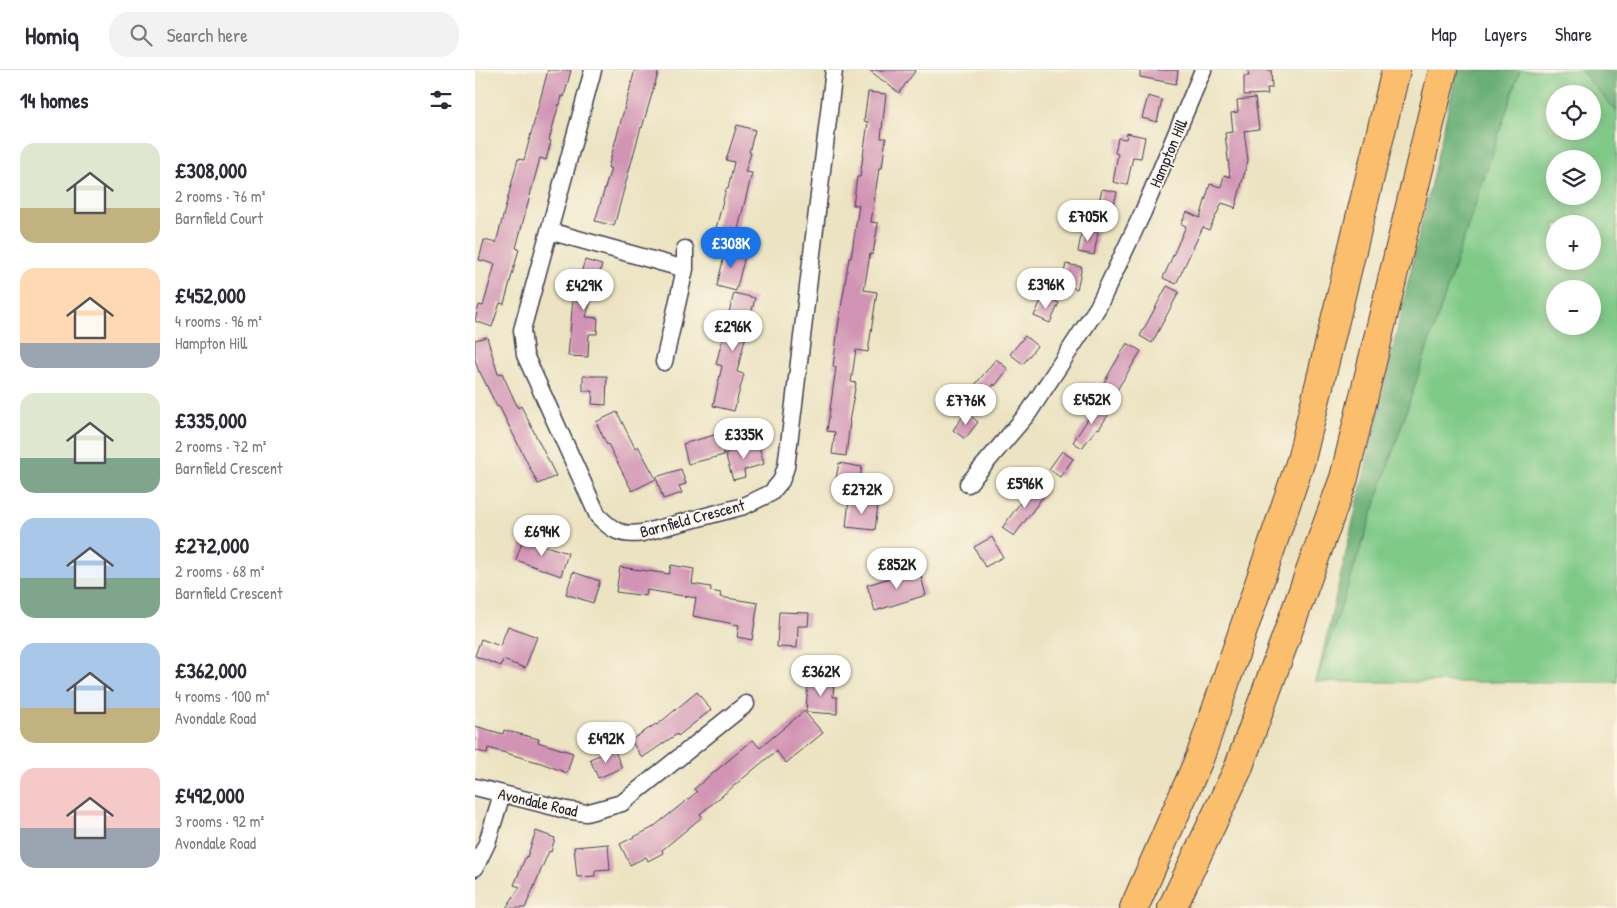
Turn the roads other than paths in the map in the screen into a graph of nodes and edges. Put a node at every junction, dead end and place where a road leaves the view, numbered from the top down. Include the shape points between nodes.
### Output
1 (593, 70) edge
2 (834, 70) edge
3 (1203, 70) edge
4 (1396, 70) edge
5 (1443, 70) edge
6 (549, 231) junction
7 (685, 249) dead end
8 (685, 269) junction
9 (663, 362) dead end
10 (968, 484) dead end
11 (746, 704) dead end
12 (475, 787) edge
13 (503, 794) junction
14 (475, 868) edge
15 (1134, 908) edge
16 (1171, 908) edge

1 - 6 street, Barnfield Crescent
2 - 6 street, Barnfield Crescent via 786,467 781,481 771,493 744,506 642,534 619,532 598,516 525,355 522,330
3 - 10 street, Hampton Hill via 1098,308 1029,412
4 - 15 highway via 1301,460 1200,757
5 - 16 highway via 1344,478 1238,769
6 - 8 street
7 - 8 street
8 - 9 street
11 - 13 street, Avondale Road via 622,803 586,812
12 - 13 street, Avondale Road
13 - 14 street

